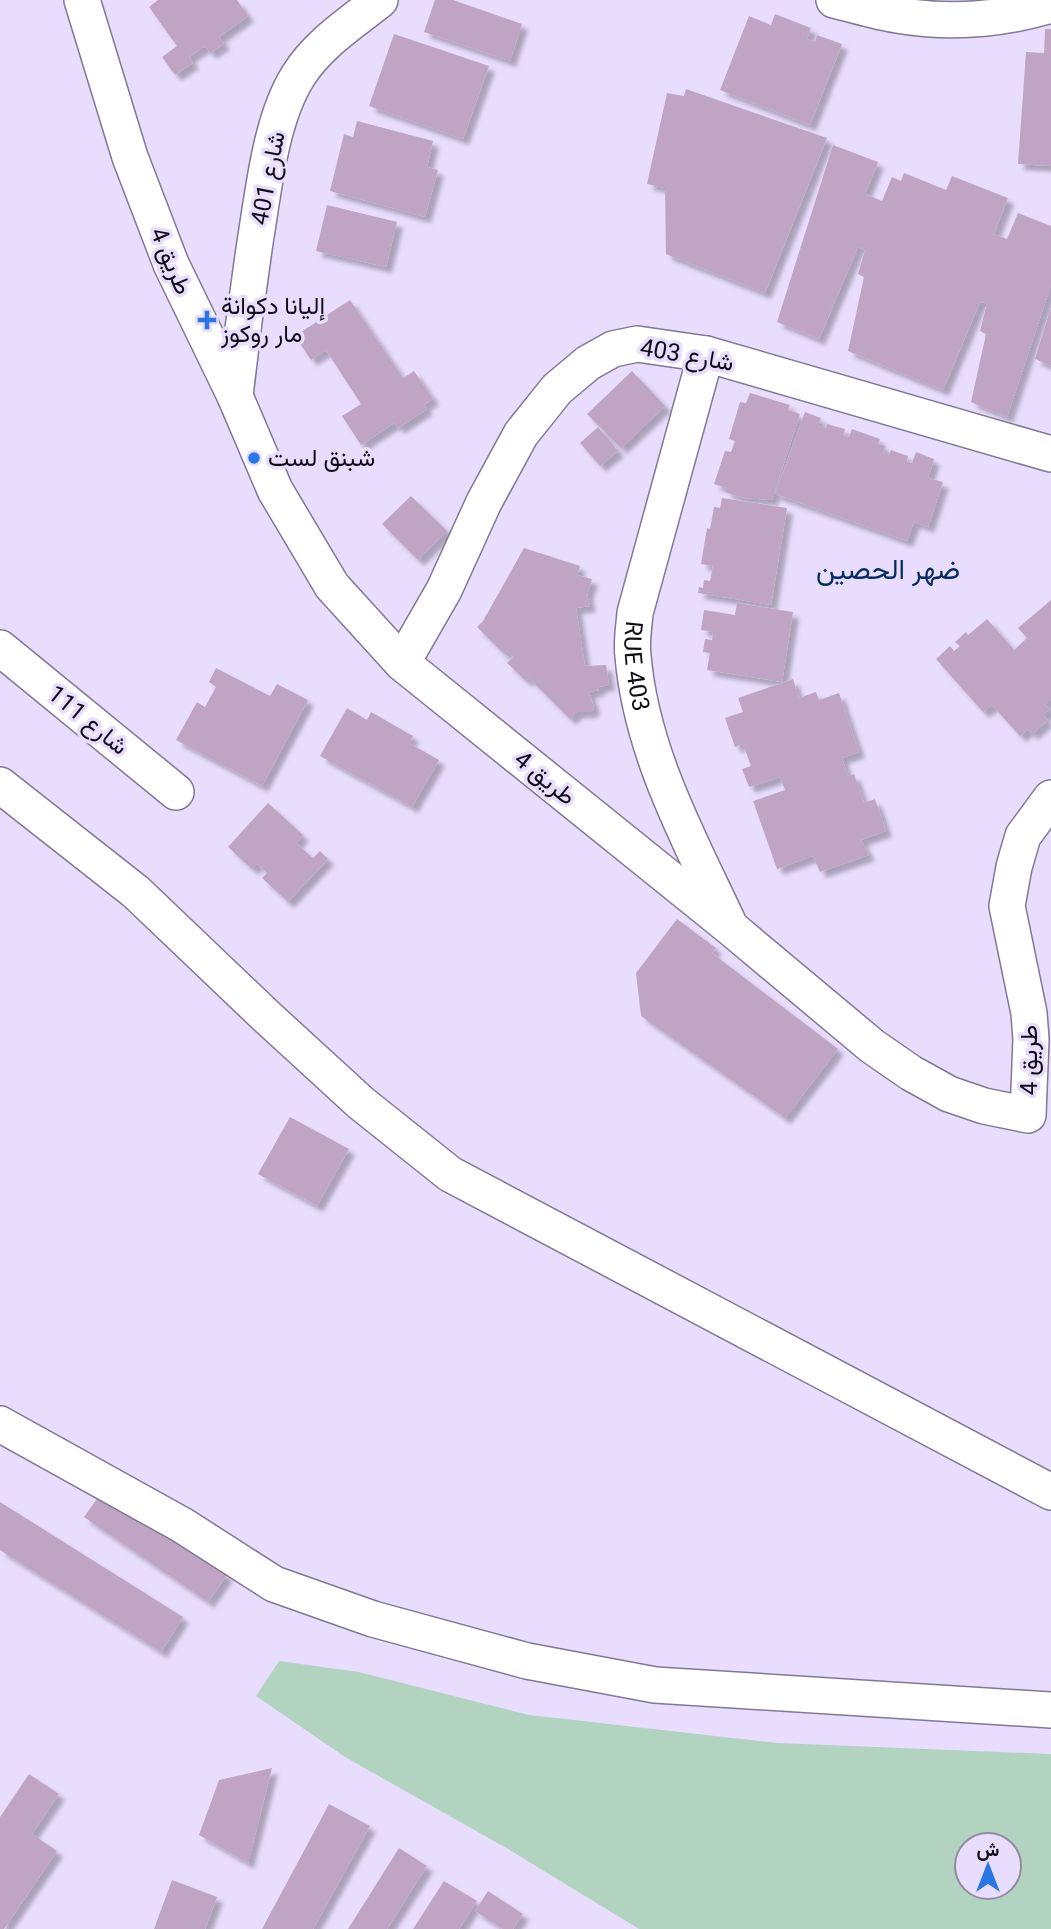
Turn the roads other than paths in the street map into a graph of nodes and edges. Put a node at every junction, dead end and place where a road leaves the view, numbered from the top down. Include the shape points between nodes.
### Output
1 (82, 0) edge
2 (380, 0) edge
3 (834, 0) edge
4 (1051, 5) edge
5 (891, 8) edge
6 (706, 354) junction
7 (235, 396) junction
8 (1051, 454) edge
9 (0, 648) edge
10 (402, 663) junction
11 (0, 785) edge
12 (176, 792) dead end
13 (1051, 798) edge
14 (731, 928) junction
15 (1040, 1118) edge
16 (0, 1424) edge
17 (1051, 1492) edge
18 (1051, 1710) edge

1 - 7 street, طريق 4 via 131,157 171,264
2 - 7 street, شارع 401 via 323,45 297,77 278,124 266,172
3 - 5 street
4 - 5 street via 1001,18 953,20
6 - 8 street, شارع 403
6 - 10 street, شارع 403 via 637,344 612,349 557,389 521,434 444,590
6 - 14 street, RUE 403 via 635,613 632,654 640,705 664,784
7 - 10 street, طريق 4 via 275,490 332,586
9 - 12 street, شارع 111
10 - 14 street, طريق 4
11 - 17 street via 136,892 361,1103 450,1174
13 - 15 street, طريق 4 via 1023,836 1007,906 1029,1013
14 - 15 street, طريق 4 via 911,1073 949,1094
16 - 18 street via 182,1525 274,1584 411,1630 527,1661 655,1685

